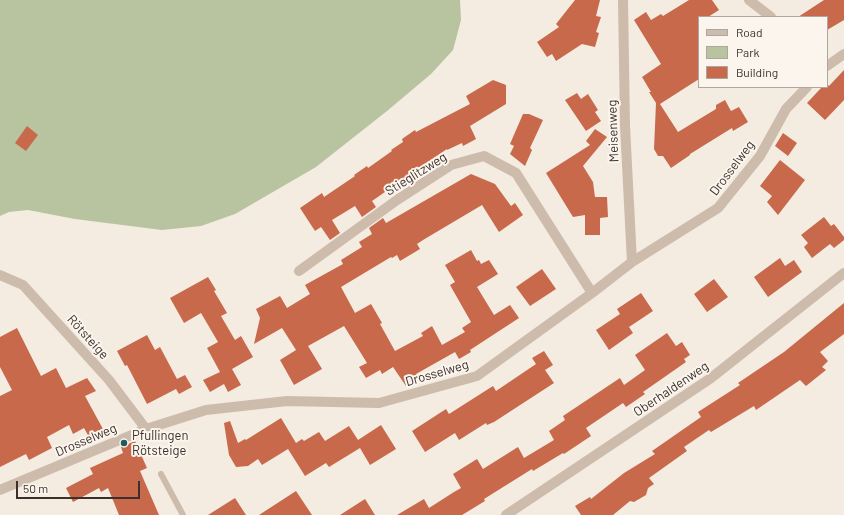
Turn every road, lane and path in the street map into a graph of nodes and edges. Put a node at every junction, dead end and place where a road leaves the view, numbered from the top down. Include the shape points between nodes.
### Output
1 (623, 0) edge
2 (748, 0) edge
3 (770, 16) edge
4 (844, 54) edge
5 (828, 63) edge
6 (806, 88) edge
7 (632, 262) junction
8 (299, 271) dead end
9 (844, 273) edge
10 (0, 275) edge
11 (592, 293) junction
12 (146, 429) junction
13 (161, 474) dead end
14 (0, 490) edge
15 (183, 515) edge
16 (506, 515) edge

1 - 7 street, Meisenweg via 625,126
2 - 3 street
4 - 5 street
6 - 7 street, Drosselweg via 786,109 760,156 718,208
7 - 11 street, Drosselweg
8 - 11 street, Stieglitzweg via 397,200 451,165 484,156 516,173
9 - 16 street, Oberhaldenweg via 712,378
10 - 12 street, Rötsteige via 23,285 109,380
11 - 12 street, Drosselweg via 477,376 379,403 287,401 206,410
12 - 14 street, Drosselweg
13 - 15 lane

